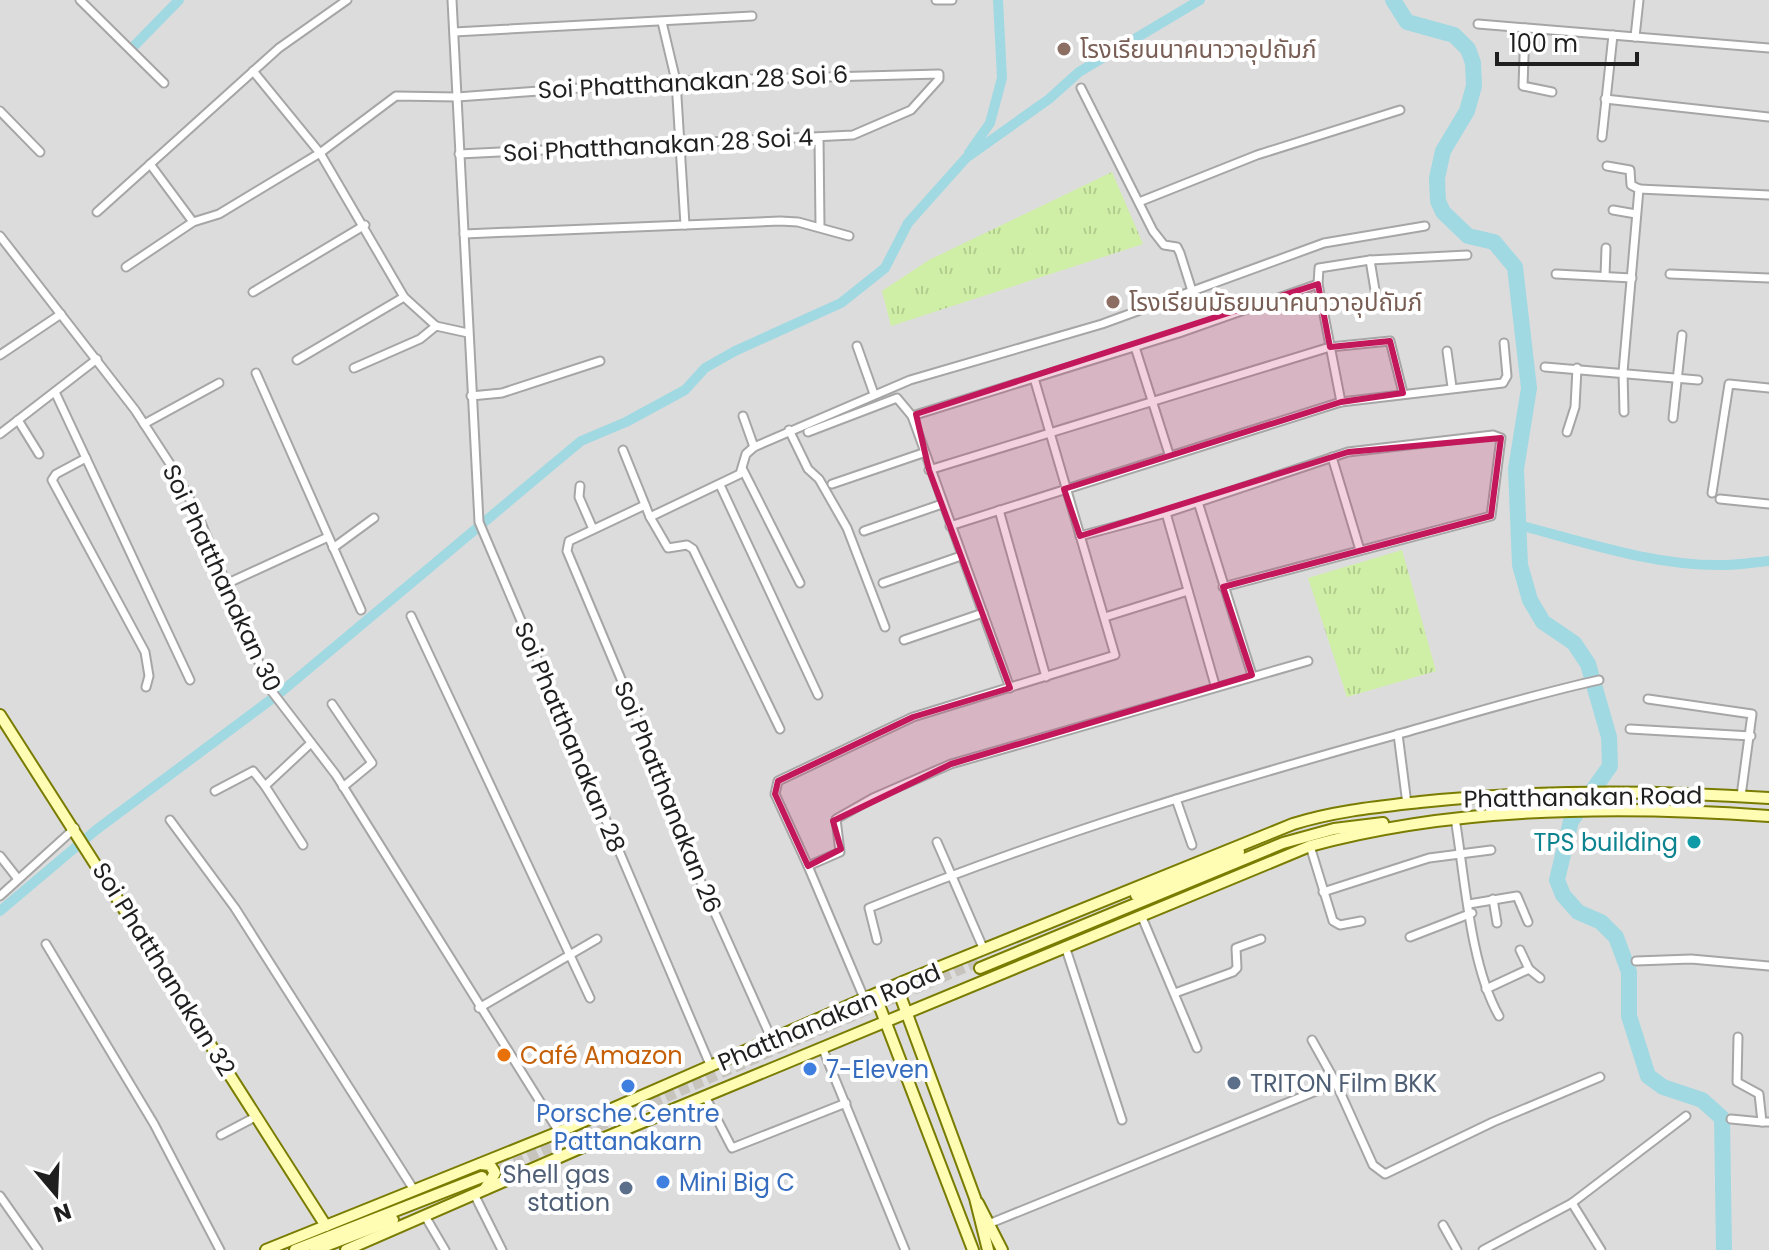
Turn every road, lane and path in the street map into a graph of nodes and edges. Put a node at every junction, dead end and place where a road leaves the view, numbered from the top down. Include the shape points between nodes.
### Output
1 (80, 0) edge
2 (347, 0) edge
3 (452, 0) edge
4 (936, 0) edge
5 (952, 0) edge
6 (1639, 0) edge
7 (752, 16) dead end
8 (662, 22) junction
9 (1478, 24) dead end
10 (1525, 28) junction
11 (454, 32) junction
12 (1613, 35) junction
13 (1635, 37) junction
14 (1769, 48) edge
15 (253, 71) junction
16 (676, 81) junction
17 (164, 83) dead end
18 (1081, 88) dead end
19 (1552, 92) dead end
20 (457, 97) junction
21 (1605, 99) junction
22 (1400, 110) dead end
23 (0, 111) edge
24 (1769, 117) edge
25 (858, 134) joint
26 (819, 137) junction
27 (1602, 137) dead end
28 (682, 142) junction
29 (40, 152) dead end
30 (320, 153) junction
31 (459, 154) junction
32 (150, 164) junction
33 (1607, 166) dead end
34 (1639, 189) junction
35 (1769, 195) edge
36 (1139, 202) junction
37 (1613, 210) dead end
38 (97, 212) dead end
39 (1636, 214) junction
40 (193, 222) junction
41 (365, 225) junction
42 (685, 225) junction
43 (1425, 226) dead end
44 (820, 227) junction
45 (464, 234) junction
46 (0, 236) edge
47 (849, 236) dead end
48 (1606, 248) dead end
49 (1467, 255) dead end
50 (1370, 260) junction
51 (126, 267) dead end
52 (1556, 274) dead end
53 (1670, 274) dead end
54 (1605, 276) junction
55 (1632, 278) junction
56 (1769, 278) edge
57 (1318, 284) junction
58 (253, 292) dead end
59 (1193, 294) junction
60 (404, 297) junction
61 (1377, 302) dead end
62 (61, 314) junction
63 (436, 326) junction
64 (468, 333) junction
65 (1682, 335) dead end
66 (1504, 343) dead end
67 (857, 346) dead end
68 (1135, 347) junction
69 (1330, 347) junction
70 (1447, 351) dead end
71 (0, 355) edge
72 (97, 359) junction
73 (297, 360) dead end
74 (600, 361) dead end
75 (1545, 367) dead end
76 (354, 368) dead end
77 (1577, 368) junction
78 (1623, 372) junction
79 (256, 373) dead end
80 (1676, 377) junction
81 (1034, 378) junction
82 (1698, 380) dead end
83 (219, 383) dead end
84 (1452, 387) junction
85 (1769, 388) edge
86 (55, 392) junction
87 (1403, 393) junction
88 (874, 394) junction
89 (471, 396) junction
90 (1152, 401) junction
91 (1341, 402) junction
92 (1624, 412) dead end
93 (743, 416) dead end
94 (912, 416) junction
95 (1673, 418) dead end
96 (18, 420) junction
97 (144, 424) junction
98 (789, 430) junction
99 (808, 432) dead end
100 (1567, 432) dead end
101 (0, 434) edge
102 (1050, 435) junction
103 (754, 447) junction
104 (623, 450) dead end
105 (923, 453) junction
106 (39, 454) dead end
107 (1169, 454) junction
108 (1332, 457) junction
109 (86, 458) junction
110 (743, 470) junction
111 (929, 470) junction
112 (832, 484) dead end
113 (720, 485) junction
114 (580, 486) dead end
115 (1064, 489) junction
116 (1712, 493) dead end
117 (1720, 499) dead end
118 (1198, 502) junction
119 (942, 504) junction
120 (1769, 504) edge
121 (645, 505) junction
122 (999, 510) junction
123 (1166, 513) junction
124 (650, 517) junction
125 (374, 518) dead end
126 (950, 526) junction
127 (593, 529) junction
128 (864, 531) dead end
129 (1080, 536) junction
130 (328, 537) junction
131 (333, 548) junction
132 (1360, 550) junction
133 (961, 556) junction
134 (800, 583) dead end
135 (883, 583) dead end
136 (226, 584) junction
137 (1223, 587) junction
138 (1188, 591) junction
139 (361, 610) dead end
140 (983, 613) junction
141 (411, 616) dead end
142 (1105, 617) junction
143 (885, 627) dead end
144 (904, 640) dead end
145 (1308, 661) dead end
146 (1252, 675) junction
147 (1046, 677) junction
148 (190, 680) dead end
149 (1598, 681) dead end
150 (1215, 685) junction
151 (146, 687) dead end
152 (1010, 688) junction
153 (818, 695) dead end
154 (1648, 699) dead end
155 (332, 704) dead end
156 (0, 715) edge
157 (780, 729) dead end
158 (1630, 729) dead end
159 (1398, 734) junction
160 (1751, 736) junction
161 (311, 743) junction
162 (265, 786) junction
163 (343, 787) junction
164 (215, 791) dead end
165 (1741, 796) junction
166 (1769, 798) edge
167 (1176, 799) junction
168 (1402, 804) junction
169 (1769, 816) edge
170 (1455, 818) junction
171 (1441, 819) junction
172 (170, 820) dead end
173 (76, 830) junction
174 (937, 842) dead end
175 (303, 845) dead end
176 (1192, 845) dead end
177 (1310, 846) junction
178 (1491, 850) dead end
179 (1461, 852) junction
180 (0, 856) edge
181 (808, 866) junction
182 (952, 875) junction
183 (18, 879) junction
184 (1323, 892) junction
185 (0, 896) edge
186 (1493, 899) junction
187 (1469, 904) junction
188 (1472, 913) junction
189 (1141, 915) junction
190 (1361, 921) dead end
191 (1528, 922) dead end
192 (1497, 923) dead end
193 (1410, 937) dead end
194 (597, 939) dead end
195 (1261, 939) dead end
196 (877, 940) dead end
197 (46, 944) dead end
198 (1065, 946) junction
199 (1520, 950) dead end
200 (569, 953) junction
201 (1636, 961) dead end
202 (980, 963) junction
203 (1769, 966) edge
204 (1529, 969) junction
205 (1540, 978) dead end
206 (914, 980) junction
207 (897, 987) junction
208 (1486, 989) junction
209 (1175, 993) junction
210 (876, 997) junction
211 (590, 998) dead end
212 (864, 998) junction
213 (479, 1008) junction
214 (843, 1010) junction
215 (906, 1013) junction
216 (1499, 1016) dead end
217 (886, 1022) junction
218 (1738, 1037) dead end
219 (772, 1040) junction
220 (1312, 1040) dead end
221 (822, 1047) junction
222 (1197, 1048) dead end
223 (711, 1067) junction
224 (1600, 1077) dead end
225 (1336, 1083) junction
226 (936, 1093) junction
227 (705, 1096) junction
228 (915, 1101) junction
229 (846, 1103) junction
230 (257, 1116) junction
231 (1686, 1116) dead end
232 (1731, 1119) dead end
233 (1122, 1120) dead end
234 (1766, 1122) edge
235 (559, 1132) junction
236 (221, 1135) dead end
237 (480, 1164) junction
238 (481, 1186) junction
239 (414, 1190) junction
240 (0, 1196) edge
241 (975, 1198) junction
242 (1572, 1203) junction
243 (425, 1216) junction
244 (991, 1223) junction
245 (1443, 1225) dead end
246 (326, 1226) junction
247 (361, 1247) edge
248 (969, 1247) edge
249 (38, 1250) edge
250 (220, 1250) edge
251 (266, 1250) edge
252 (295, 1250) edge
253 (315, 1250) edge
254 (346, 1250) edge
255 (445, 1250) edge
256 (502, 1250) edge
257 (905, 1250) edge
258 (988, 1250) edge
259 (1002, 1250) edge
260 (1457, 1250) edge
261 (1483, 1250) edge
262 (1601, 1250) edge

1 - 17 street
2 - 15 street
3 - 11 street, Soi Phatthanakan 28
4 - 5 street
6 - 13 street
7 - 8 street
8 - 11 street
8 - 16 street
9 - 10 street
10 - 12 street
10 - 19 street via 1523,86
11 - 20 street, Soi Phatthanakan 28
12 - 13 street
12 - 21 street
13 - 14 street
15 - 30 street
15 - 32 street
16 - 20 street, Soi Phatthanakan 28 Soi 6
16 - 25 street, Soi Phatthanakan 28 Soi 6 via 939,74 913,108
16 - 28 street
18 - 36 street
20 - 30 street, Soi Phatthanakan 28 Soi 6 via 396,96
20 - 31 street, Soi Phatthanakan 28
21 - 24 street
21 - 27 street
22 - 36 street via 1257,155
23 - 29 street
25 - 26 street, Soi Phatthanakan 28 Soi 4
26 - 28 street, Soi Phatthanakan 28 Soi 4
26 - 44 street
28 - 31 street, Soi Phatthanakan 28 Soi 4
28 - 42 street
30 - 40 street, Soi Phatthanakan 28 Soi 6 via 219,214
30 - 41 street
31 - 45 street, Soi Phatthanakan 28
32 - 38 street
32 - 40 street
33 - 34 street via 1630,170 1631,185
34 - 35 street
34 - 39 street
36 - 59 street via 1159,240 1179,249
37 - 39 street
39 - 55 street
40 - 51 street, Soi Phatthanakan 28 Soi 6
41 - 58 street
41 - 60 street
42 - 44 street via 780,221
42 - 45 street
43 - 59 street via 1324,243
44 - 47 street
45 - 64 street, Soi Phatthanakan 28
46 - 62 street, Soi Phatthanakan 30
48 - 54 street
49 - 50 street
50 - 57 street via 1322,265
50 - 61 street
52 - 54 street
53 - 56 street
54 - 55 street
55 - 78 street
57 - 68 street
57 - 69 street
59 - 88 street via 956,364
60 - 63 street
60 - 73 street
62 - 71 street
62 - 72 street, Soi Phatthanakan 30
63 - 64 street
63 - 76 street via 420,339
64 - 89 street, Soi Phatthanakan 28
65 - 80 street
66 - 84 street via 1506,381
67 - 88 street
68 - 81 street
68 - 90 street
69 - 87 street via 1390,341
69 - 90 street
69 - 91 street
70 - 84 street
72 - 86 street
72 - 97 street, Soi Phatthanakan 30
74 - 89 street via 502,393
75 - 77 street
77 - 78 street
77 - 100 street via 1575,407
78 - 80 street
78 - 92 street
79 - 130 street
80 - 82 street
80 - 95 street
81 - 94 street
81 - 102 street
83 - 97 street
84 - 87 street
85 - 116 street via 1729,384
86 - 96 street
86 - 109 street
87 - 91 street
88 - 98 street
89 - 223 street, Soi Phatthanakan 28 via 479,522 485,539
90 - 102 street
90 - 107 street
91 - 107 street
93 - 103 street
94 - 99 street via 897,398
94 - 105 street
96 - 101 street
96 - 106 street
97 - 136 street, Soi Phatthanakan 30 via 197,513
98 - 103 street
98 - 143 street via 808,469 837,509
102 - 111 street
102 - 115 street
103 - 110 street via 746,454
104 - 121 street
105 - 111 street
105 - 112 street
107 - 115 street
108 - 118 street
108 - 132 street
108 - 132 street via 1493,435 1502,439 1491,516
109 - 148 street
109 - 151 street via 52,480 145,652
110 - 113 street
110 - 134 street
111 - 119 street
113 - 124 street
113 - 153 street
114 - 127 street via 579,497
115 - 122 street
115 - 129 street
117 - 120 street
118 - 123 street
118 - 137 street
119 - 126 street
119 - 128 street
121 - 124 street
121 - 127 street
122 - 126 street
122 - 147 street
123 - 129 street
123 - 138 street
124 - 157 street via 668,548 693,549
125 - 131 street
126 - 133 street
127 - 219 street, Soi Phatthanakan 26 via 569,541 567,551 696,871
129 - 142 street
130 - 131 street
130 - 136 street
131 - 139 street
132 - 137 street
133 - 135 street
133 - 140 street
136 - 161 street, Soi Phatthanakan 30 via 270,689
137 - 146 street
138 - 142 street
138 - 150 street
140 - 144 street
140 - 152 street
141 - 200 street
142 - 147 street via 1114,656
145 - 146 street
146 - 150 street
147 - 152 street
149 - 159 street
150 - 181 street via 951,764 873,798 834,821 840,852
152 - 181 street via 913,717 778,781 775,794
154 - 160 street via 1748,711 1754,716
155 - 163 street via 372,763
156 - 173 main road, Soi Phatthanakan 32
158 - 160 street
159 - 167 street
159 - 168 street
160 - 165 street
161 - 162 street
161 - 163 street, Soi Phatthanakan 30
162 - 164 street via 257,772 250,771
162 - 175 street
163 - 213 street, Soi Phatthanakan 30
165 - 166 main road, Phatthanakan Road
165 - 168 main road, Phatthanakan Road via 1576,793
167 - 176 street
167 - 182 street
168 - 202 main road, Phatthanakan Road via 1280,835
169 - 170 main road, Phatthanakan Road via 1571,813
170 - 171 main road, Phatthanakan Road
170 - 179 street
171 - 177 main road, Phatthanakan Road
171 - 202 main road, Phatthanakan Road via 1354,826 1283,843
172 - 239 street via 235,908
173 - 183 street
173 - 230 main road, Soi Phatthanakan 32
174 - 182 street
177 - 184 street
177 - 189 main road, Phatthanakan Road
178 - 179 street
179 - 184 street
179 - 187 street
180 - 183 street
181 - 212 street
182 - 196 street via 869,908
182 - 202 street
183 - 185 street
184 - 190 street via 1336,925
186 - 187 street
186 - 191 street via 1517,896
186 - 192 street
187 - 188 street
188 - 193 street
188 - 208 street
189 - 198 main road, Phatthanakan Road
189 - 209 street
194 - 200 street
195 - 209 street via 1236,948 1233,972
197 - 250 street via 154,1124
198 - 202 main road, Phatthanakan Road
198 - 233 street
199 - 204 street
200 - 211 street
200 - 213 street
201 - 203 street via 1691,959
202 - 206 main road, Phatthanakan Road
202 - 215 main road, Phatthanakan Road
204 - 205 street
204 - 208 street
206 - 207 main road
206 - 212 main road, Phatthanakan Road
207 - 210 main road
207 - 215 main road
208 - 216 street
209 - 222 street
210 - 214 main road
210 - 217 main road
212 - 214 main road, Phatthanakan Road
213 - 235 street, Soi Phatthanakan 30
214 - 219 main road, Phatthanakan Road
215 - 217 main road, Phatthanakan Road
215 - 226 main road
217 - 221 main road, Phatthanakan Road
217 - 228 main road
218 - 234 street via 1736,1080 1759,1094
219 - 223 main road, Phatthanakan Road
220 - 225 street
221 - 227 main road, Phatthanakan Road
221 - 229 street
223 - 235 main road, Phatthanakan Road
224 - 225 street via 1493,1122 1391,1174 1378,1172 1373,1165
225 - 244 street
226 - 228 main road via 929,1091
226 - 241 main road
227 - 229 street via 732,1148
227 - 238 main road, Phatthanakan Road
228 - 248 main road
229 - 257 street
230 - 236 street
230 - 246 main road, Soi Phatthanakan 32
231 - 242 street
232 - 234 street
235 - 237 main road, Phatthanakan Road
237 - 238 main road via 490,1165 495,1173
237 - 239 main road, Phatthanakan Road
238 - 243 main road, Phatthanakan Road
238 - 252 main road, Phatthanakan Road
238 - 253 main road, Phatthanakan Road
238 - 256 street
239 - 246 main road, Phatthanakan Road
240 - 249 street
241 - 244 main road
241 - 258 main road
242 - 261 street
242 - 262 street
243 - 247 main road, Phatthanakan Road
243 - 255 street
244 - 259 main road
245 - 260 street
246 - 251 main road, Phatthanakan Road
247 - 254 main road, Phatthanakan Road

